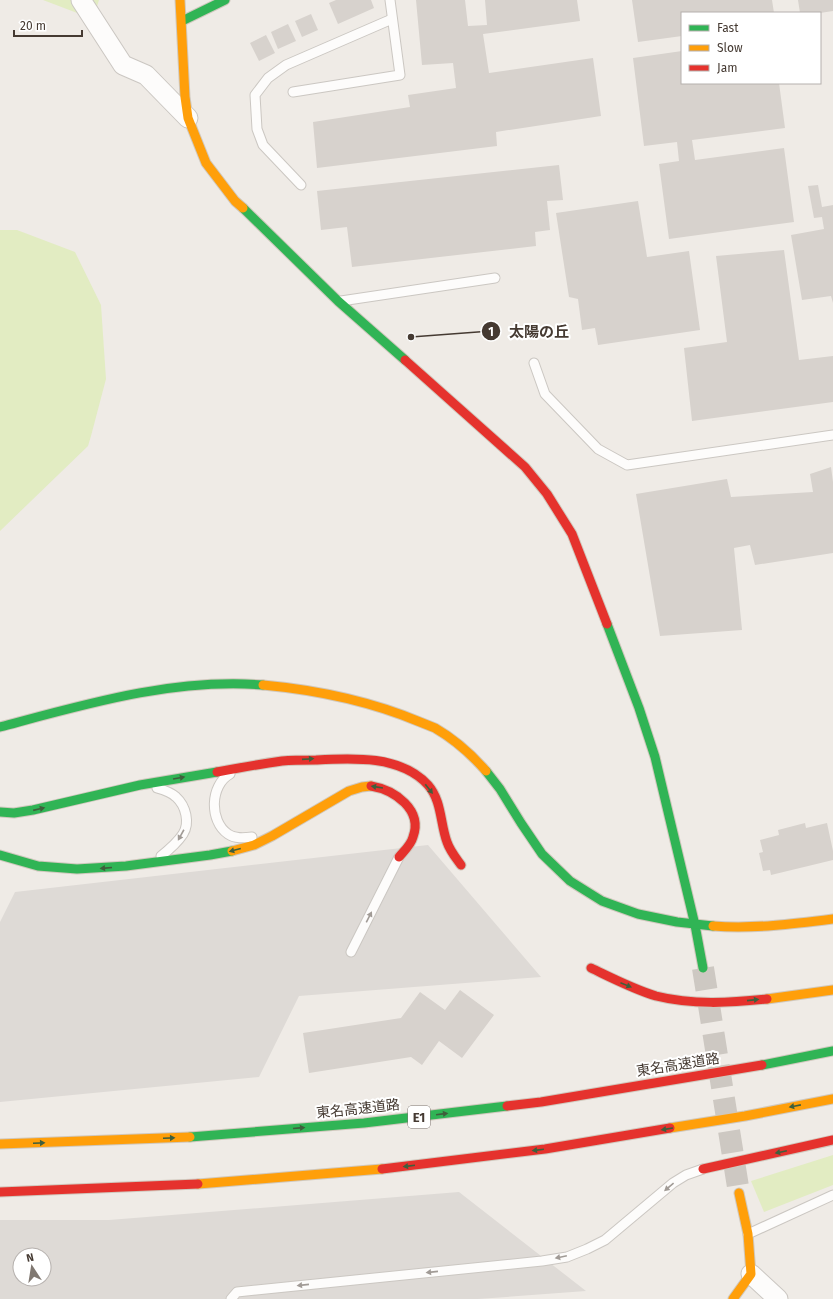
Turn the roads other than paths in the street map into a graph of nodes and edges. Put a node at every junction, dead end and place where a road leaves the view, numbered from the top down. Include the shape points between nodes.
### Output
1 (81, 0) edge
2 (180, 0) edge
3 (225, 0) edge
4 (390, 0) edge
5 (392, 19) junction
6 (182, 21) junction
7 (294, 92) dead end
8 (188, 118) junction
9 (301, 185) dead end
10 (495, 278) dead end
11 (338, 301) junction
12 (534, 363) dead end
13 (833, 435) edge
14 (0, 727) edge
15 (244, 767) junction
16 (140, 784) junction
17 (0, 812) edge
18 (274, 836) junction
19 (0, 855) edge
20 (399, 857) joint
21 (154, 862) junction
22 (461, 865) dead end
23 (833, 919) edge
24 (695, 925) junction
25 (351, 952) dead end
26 (591, 968) dead end
27 (703, 968) tunnel mouth
28 (833, 990) edge
29 (833, 1051) edge
30 (833, 1099) edge
31 (833, 1140) edge
32 (0, 1144) edge
33 (703, 1169) joint
34 (0, 1192) edge
35 (739, 1193) tunnel mouth
36 (833, 1195) edge
37 (748, 1234) junction
38 (751, 1274) junction
39 (231, 1299) edge
40 (733, 1299) edge
41 (778, 1299) edge

1 - 8 street via 123,65 146,75
2 - 6 main road
3 - 6 main road
4 - 5 lane
5 - 7 lane via 400,76
5 - 9 lane via 286,65 268,78 255,95 257,129 263,145
6 - 8 main road
8 - 11 main road via 206,163 235,201
10 - 11 lane
11 - 24 main road via 525,467 547,494 572,534 656,757
12 - 13 lane via 545,394 598,449 628,465
14 - 24 main road via 92,702 145,691 201,685 260,685 354,699 402,713 437,729 468,753 497,784 543,855 565,877 589,894 617,908
16 -> 15 main road
15 - 18 lane via 227,775 220,784 215,795 215,818 228,835 241,838
15 -> 22 main road via 283,761 336,759 383,762 401,767 428,785 436,798 442,812 446,840
17 -> 16 main road via 33,810
16 -> 21 lane via 165,790 176,797 184,808 187,820 184,832 176,844
20 -> 18 main road via 410,843 415,822 411,810 403,801 394,792 381,787 353,789
18 -> 21 main road via 225,853
21 -> 19 main road via 111,868 66,870 19,862
25 -> 20 lane
23 - 24 main road via 741,926
24 - 27 main road
26 -> 28 main road via 624,984 658,996 694,1002 738,1002
32 -> 29 main road, 東名高速道路 / E1 via 190,1137 364,1123 541,1102
30 -> 34 main road via 545,1149 369,1171 184,1185
31 -> 33 main road
33 -> 39 lane via 673,1183 605,1240 566,1256 542,1261 237,1292
35 - 37 main road
36 - 37 lane
37 - 38 main road
38 - 40 main road
38 - 41 street

